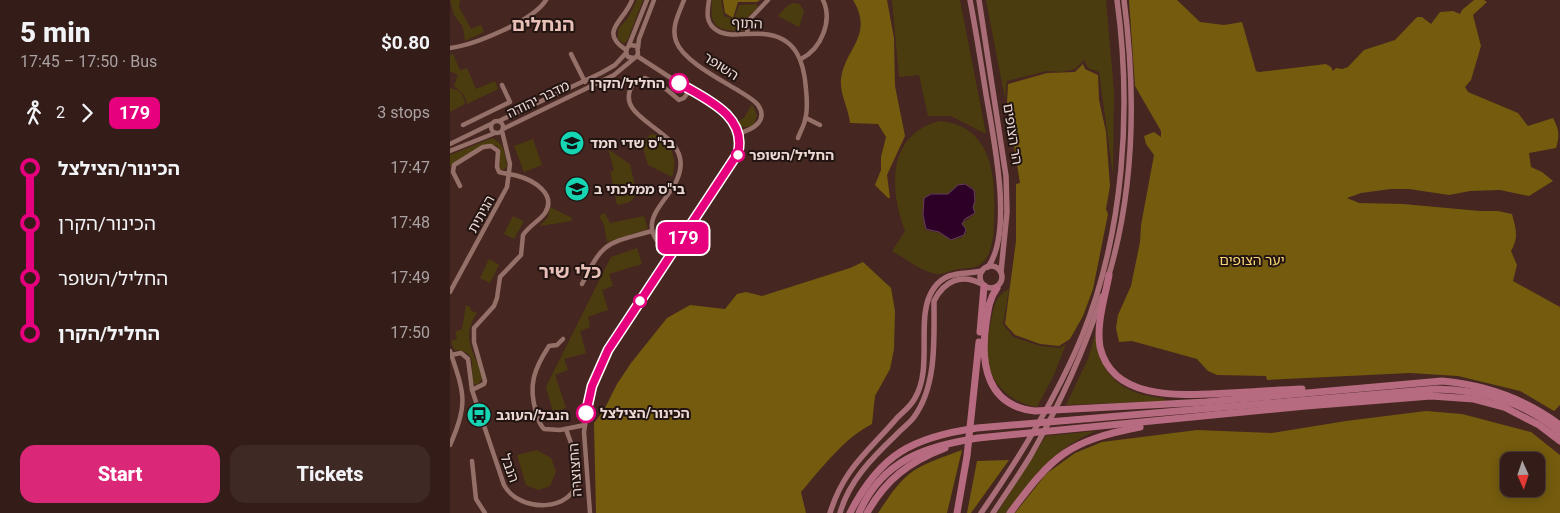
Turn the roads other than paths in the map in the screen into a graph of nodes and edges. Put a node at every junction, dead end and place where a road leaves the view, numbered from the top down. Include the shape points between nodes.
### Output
1 (546, 0) edge
2 (632, 0) edge
3 (647, 0) edge
4 (654, 0) edge
5 (684, 0) edge
6 (709, 0) edge
7 (768, 0) edge
8 (823, 0) edge
9 (970, 0) edge
10 (978, 0) edge
11 (1117, 0) edge
12 (1124, 0) edge
13 (747, 33) junction
14 (450, 48) edge
15 (638, 48) junction
16 (627, 50) junction
17 (571, 54) dead end
18 (635, 57) junction
19 (801, 58) junction
20 (584, 81) junction
21 (502, 85) dead end
22 (588, 88) junction
23 (690, 90) junction
24 (490, 112) junction
25 (806, 118) junction
26 (495, 122) junction
27 (463, 125) dead end
28 (820, 125) dead end
29 (499, 132) junction
30 (739, 133) junction
31 (798, 138) dead end
32 (450, 144) edge
33 (450, 152) edge
34 (509, 174) junction
35 (460, 186) dead end
36 (652, 231) junction
37 (672, 255) junction
38 (988, 267) junction
39 (982, 271) junction
40 (1001, 272) junction
41 (1108, 275) junction
42 (582, 284) dead end
43 (983, 285) junction
44 (997, 288) junction
45 (450, 292) edge
46 (563, 339) dead end
47 (451, 353) edge
48 (1382, 386) junction
49 (472, 390) junction
50 (1177, 420) junction
51 (585, 425) junction
52 (1560, 425) edge
53 (566, 429) junction
54 (1560, 432) edge
55 (965, 440) junction
56 (1560, 441) edge
57 (450, 445) edge
58 (472, 462) dead end
59 (523, 508) dead end
60 (548, 511) dead end
61 (485, 513) edge
62 (590, 513) edge
63 (830, 513) edge
64 (840, 513) edge
65 (850, 513) edge
66 (859, 513) edge
67 (866, 513) edge
68 (957, 513) edge
69 (981, 513) edge
70 (993, 513) edge
71 (1010, 513) edge

1 - 14 street via 527,18 473,43
2 - 16 street via 612,34 616,43
3 - 16 street, מדבר יהודה
4 - 15 street
5 - 30 street, השופר via 675,26 679,47 699,65 752,99 760,111 758,126
6 - 13 street, התוף via 707,17 713,28 725,33
7 - 13 street via 750,19
8 - 19 street via 827,16 825,30 814,50
9 - 38 main road, הר הצופים via 999,177 999,232
10 - 40 main road, הר הצופים via 1006,176 1007,212
11 - 69 main road via 1123,56 1124,114 1117,194 1105,259 1082,335 1050,401 1021,455
12 - 41 main road via 1131,81 1131,140 1127,182
13 - 19 street, התוף via 776,36
15 - 16 street via 633,45
15 - 18 street
16 - 18 street via 628,56
16 - 20 street, מדבר יהודה via 610,69
17 - 20 street
18 - 22 street, מדבר יהודה via 614,75
18 - 23 street
19 - 25 street via 807,96
20 - 22 street
20 - 26 street, מדבר יהודה
21 - 24 street via 510,102
22 - 29 street, מדבר יהודה
23 - 30 street via 728,115
23 - 36 street via 678,100 666,88 645,78 636,81 630,90 630,101 640,119 668,137 680,157 679,174 653,217
24 - 26 street
24 - 27 street
25 - 28 street
25 - 31 street
26 - 29 street via 502,124
26 - 29 street via 490,129
26 - 32 street, מדבר יהודה
29 - 33 street, מדבר יהודה
29 - 34 street, הגיתית via 509,158
30 - 37 street, החצוצרה via 739,149 734,162
34 - 35 street via 498,172 498,151 486,146 452,167
34 - 45 street, הגיתית via 500,202
34 - 49 street via 523,177 541,188 548,206 525,232 521,255 500,277 494,306 474,328 474,342 485,381
36 - 37 street via 658,244
36 - 42 street via 605,247 595,258
37 - 51 street, החצוצרה via 601,364 590,394
38 - 39 main road
38 - 40 main road via 996,267
39 - 43 main road
39 - 63 main road via 945,277 932,290 925,308 923,373 915,399 851,468
40 - 44 main road via 1003,279
41 - 48 highway via 1100,320 1100,346 1109,366 1133,386 1155,393 1179,395
41 - 70 main road via 1077,364 1060,400 1030,457
43 - 44 main road
43 - 64 main road via 973,279 955,280 948,282 938,293 934,301 930,378 920,407 855,480
43 - 68 highway via 972,413
44 - 48 highway via 989,302 983,342 986,370 1003,398 1026,410 1206,402
46 - 53 street via 557,345 549,346 543,355 531,387 540,426 548,431
47 - 49 street, הנבל via 461,353 468,360
47 - 57 street via 464,403 462,418
48 - 52 highway via 1442,382 1476,385 1523,402
49 - 59 street, הנבל via 506,490
50 - 55 highway
50 - 56 highway via 1306,406 1447,396 1474,399 1510,409
50 - 71 highway via 1107,434 1072,447 1045,468
51 - 53 street
51 - 62 street, החצוצרה
53 - 60 street via 577,463 576,485 566,502
54 - 65 highway via 1533,413 1504,400 1465,390 1437,389 977,428 930,437 885,461 869,479
55 - 66 highway via 932,447 894,468 876,484
55 - 67 highway via 904,468 879,493
58 - 61 street via 476,499

